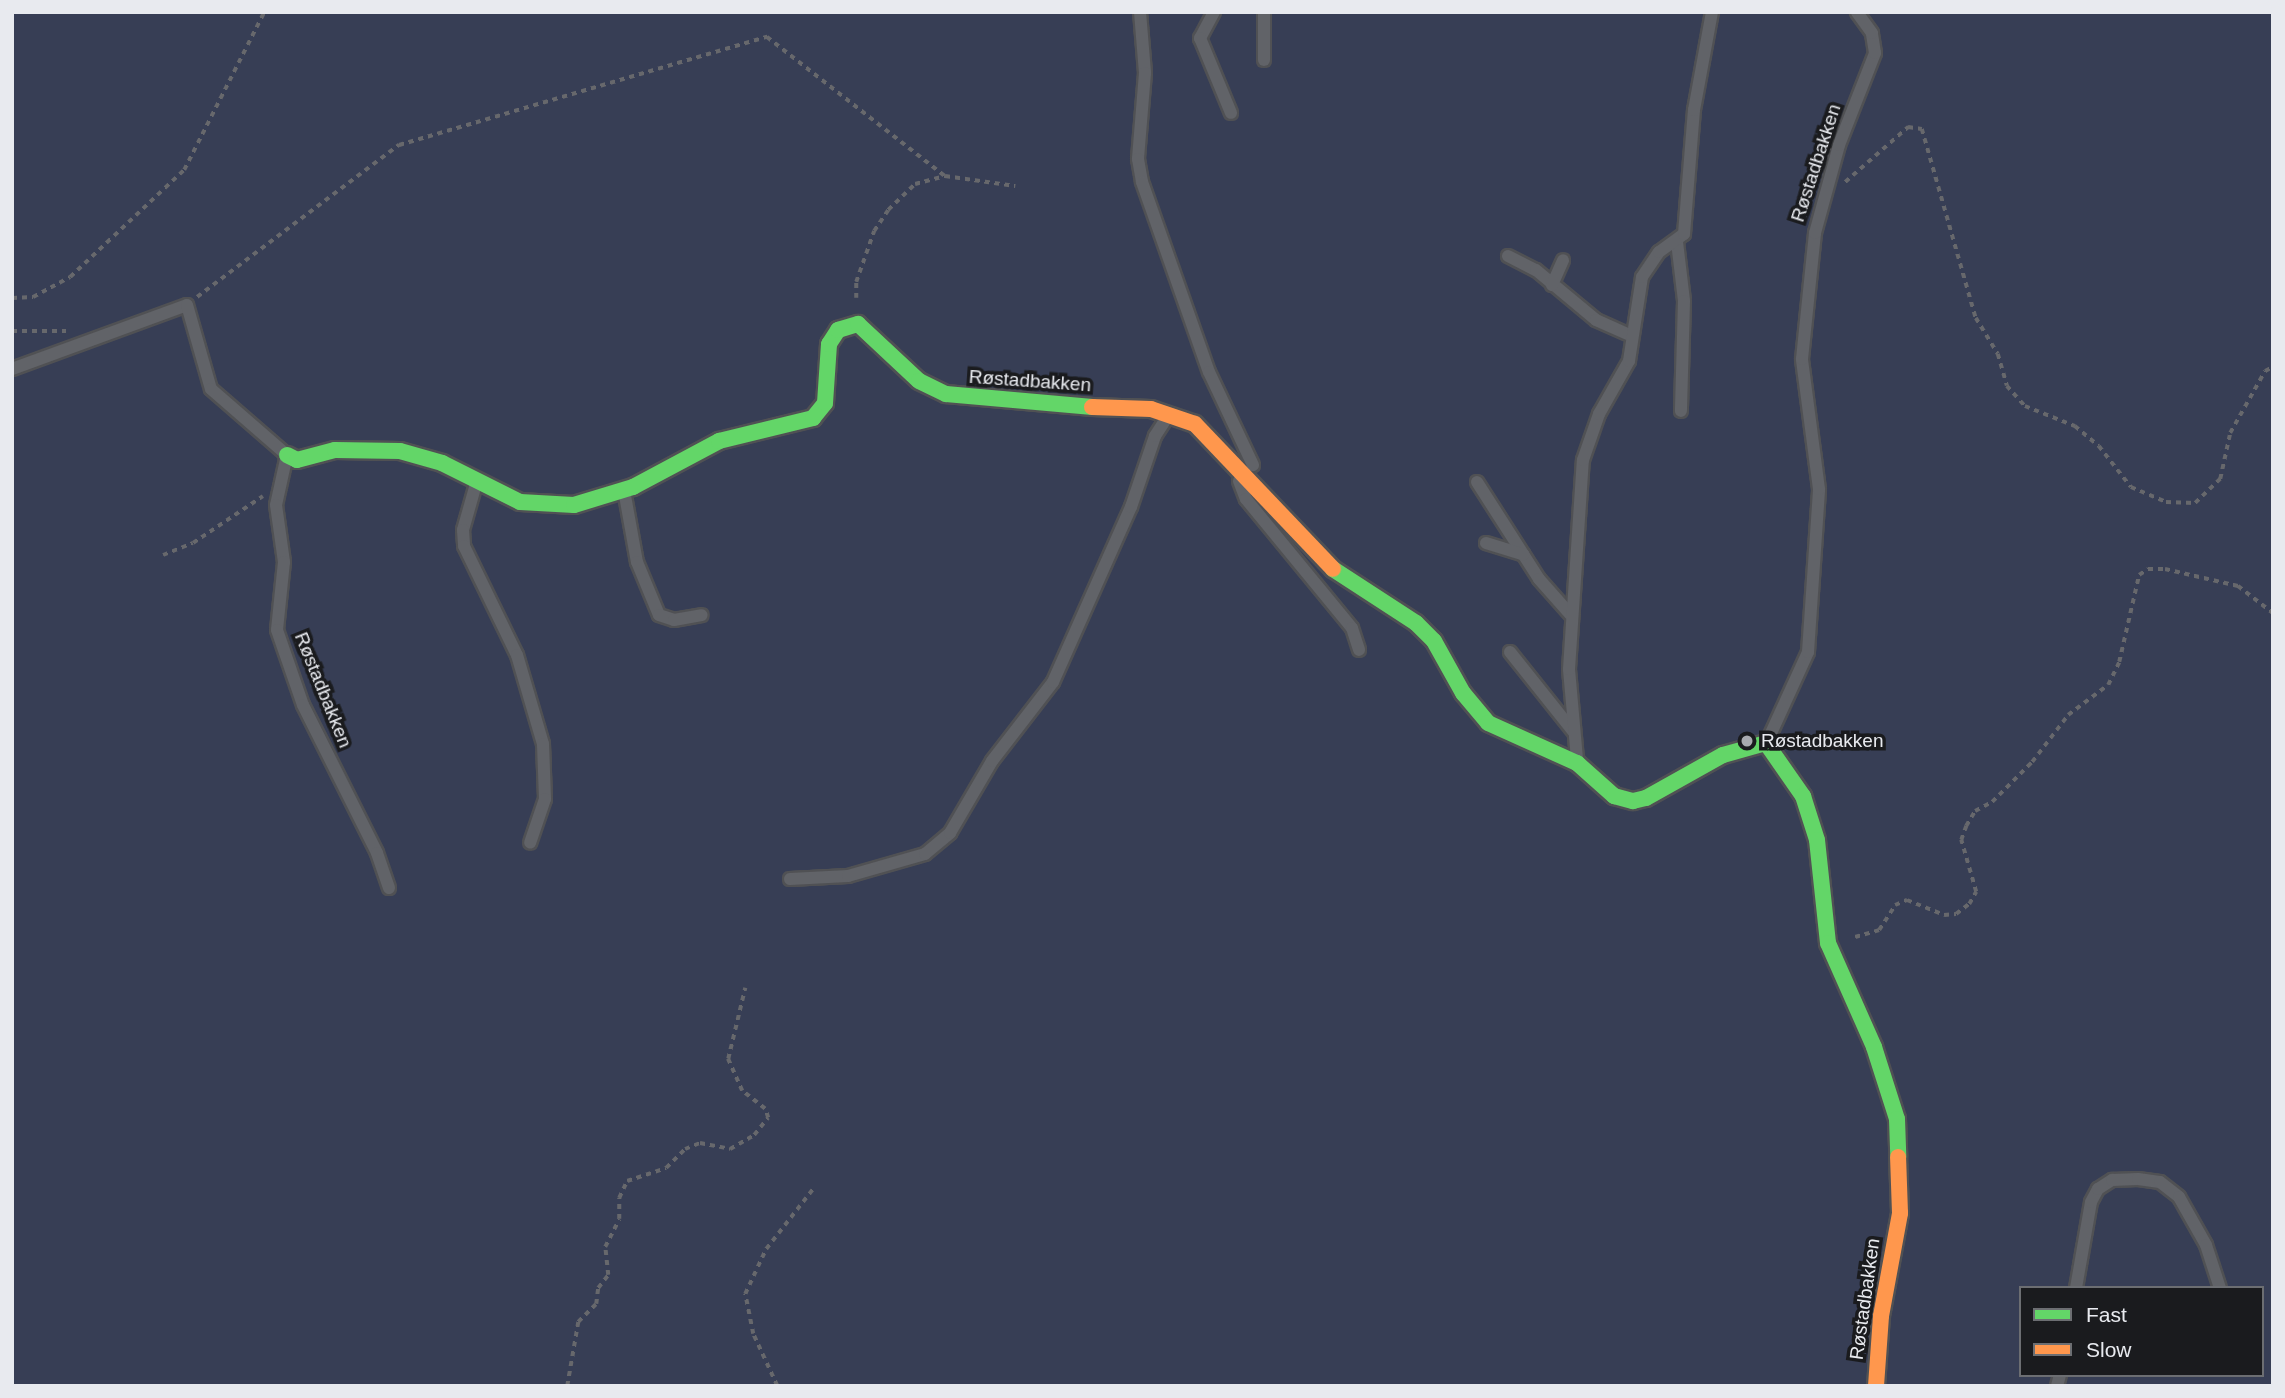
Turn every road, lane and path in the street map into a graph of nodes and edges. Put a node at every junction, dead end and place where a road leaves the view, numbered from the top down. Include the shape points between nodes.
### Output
1 (264, 12) edge
2 (1140, 12) edge
3 (1214, 12) edge
4 (1264, 12) edge
5 (1712, 12) edge
6 (1857, 12) edge
7 (1264, 60) dead end
8 (1231, 113) dead end
9 (945, 176) junction
10 (1015, 186) dead end
11 (1824, 199) junction
12 (1678, 242) junction
13 (1508, 256) dead end
14 (1563, 260) dead end
15 (1552, 285) junction
16 (12, 298) edge
17 (187, 305) junction
18 (858, 324) junction
19 (1632, 336) junction
20 (2273, 367) edge
21 (12, 369) edge
22 (1681, 411) dead end
23 (1170, 413) junction
24 (287, 455) junction
25 (1241, 470) junction
26 (1477, 482) dead end
27 (477, 483) junction
28 (1255, 483) junction
29 (278, 490) junction
30 (624, 490) junction
31 (1486, 542) dead end
32 (1523, 554) junction
33 (163, 555) dead end
34 (2273, 613) edge
35 (702, 615) dead end
36 (1571, 615) junction
37 (1359, 650) dead end
38 (1510, 652) dead end
39 (1576, 734) junction
40 (1766, 743) junction
41 (1577, 763) junction
42 (530, 843) dead end
43 (790, 879) dead end
44 (389, 888) dead end
45 (1828, 943) junction
46 (745, 988) dead end
47 (813, 1189) dead end
48 (2076, 1286) edge
49 (2219, 1286) edge
50 (567, 1386) edge
51 (777, 1386) edge
52 (1876, 1386) edge

1 - 16 path via 184,170 70,277 33,297
2 - 28 lane, Røstadbakken via 1145,73 1138,159 1142,181 1209,372 1252,465
3 - 8 lane via 1199,37
4 - 7 lane
5 - 12 lane via 1694,110 1688,219
6 - 11 lane, Røstadbakken via 1872,33 1875,53
9 - 10 path
9 - 17 path via 767,37 398,145
9 - 18 path via 915,184 874,231 856,282
11 - 20 path via 1908,127 1922,128 1976,318 1998,354 2007,386 2025,406 2075,426 2099,446 2131,487 2166,502 2195,503 2220,479 2230,433 2265,371
11 - 40 lane, Røstadbakken via 1815,233 1802,359 1819,489 1808,652
12 - 19 lane via 1659,252 1642,277
12 - 22 lane via 1684,300
13 - 15 lane via 1536,270
14 - 15 lane
15 - 19 lane via 1579,310
17 - 21 lane
17 - 24 lane via 211,389
18 - 23 street, Røstadbakken via 919,381 946,394
18 - 30 street via 838,330 829,344 825,403 813,418 719,440
19 - 36 lane via 1624,376 1599,414 1584,453
23 - 25 street, Røstadbakken via 1205,430
23 - 43 lane via 1155,436 1131,508 1053,682 992,761 950,833 925,854 848,876
24 - 27 street via 297,460 335,450 400,452 442,463
24 - 29 lane, Røstadbakken
25 - 28 street, Røstadbakken
25 - 37 lane, Røstadbakken via 1241,491 1352,628
26 - 32 lane
27 - 30 street via 520,502 542,506 574,505
27 - 42 lane via 463,530 464,546 517,655 544,753 545,799
28 - 41 street, Røstadbakken via 1289,527 1337,572 1395,608 1434,641 1463,693 1488,723
29 - 33 path via 258,498 193,543
29 - 44 lane, Røstadbakken via 277,528 284,562 277,630 283,653
30 - 35 lane via 637,562 659,615 674,620
31 - 32 lane
32 - 36 lane
34 - 45 path via 2238,586 2165,569 2148,569 2139,575 2119,663 2108,685 2068,715 2032,762 1992,802 1975,811 1966,826 1961,840 1976,892 1969,904 1956,914 1944,915 1907,900 1895,905 1879,930
36 - 39 lane via 1569,669
38 - 39 lane
39 - 41 lane
40 - 41 street, Røstadbakken via 1723,755 1633,802 1614,796
40 - 45 street, Røstadbakken via 1803,796 1816,840
45 - 52 street, Røstadbakken via 1888,1084 1901,1154 1900,1213 1881,1316
46 - 50 path via 728,1043 728,1059 742,1091 765,1109 768,1118 754,1135 730,1149 700,1143 685,1149 666,1168 627,1181 619,1198 619,1219 605,1247 608,1275 598,1288 596,1304 578,1322
47 - 51 path via 766,1248 745,1294 753,1334
48 - 49 lane via 2091,1202 2098,1189 2112,1180 2138,1179 2160,1182 2179,1197 2206,1245

